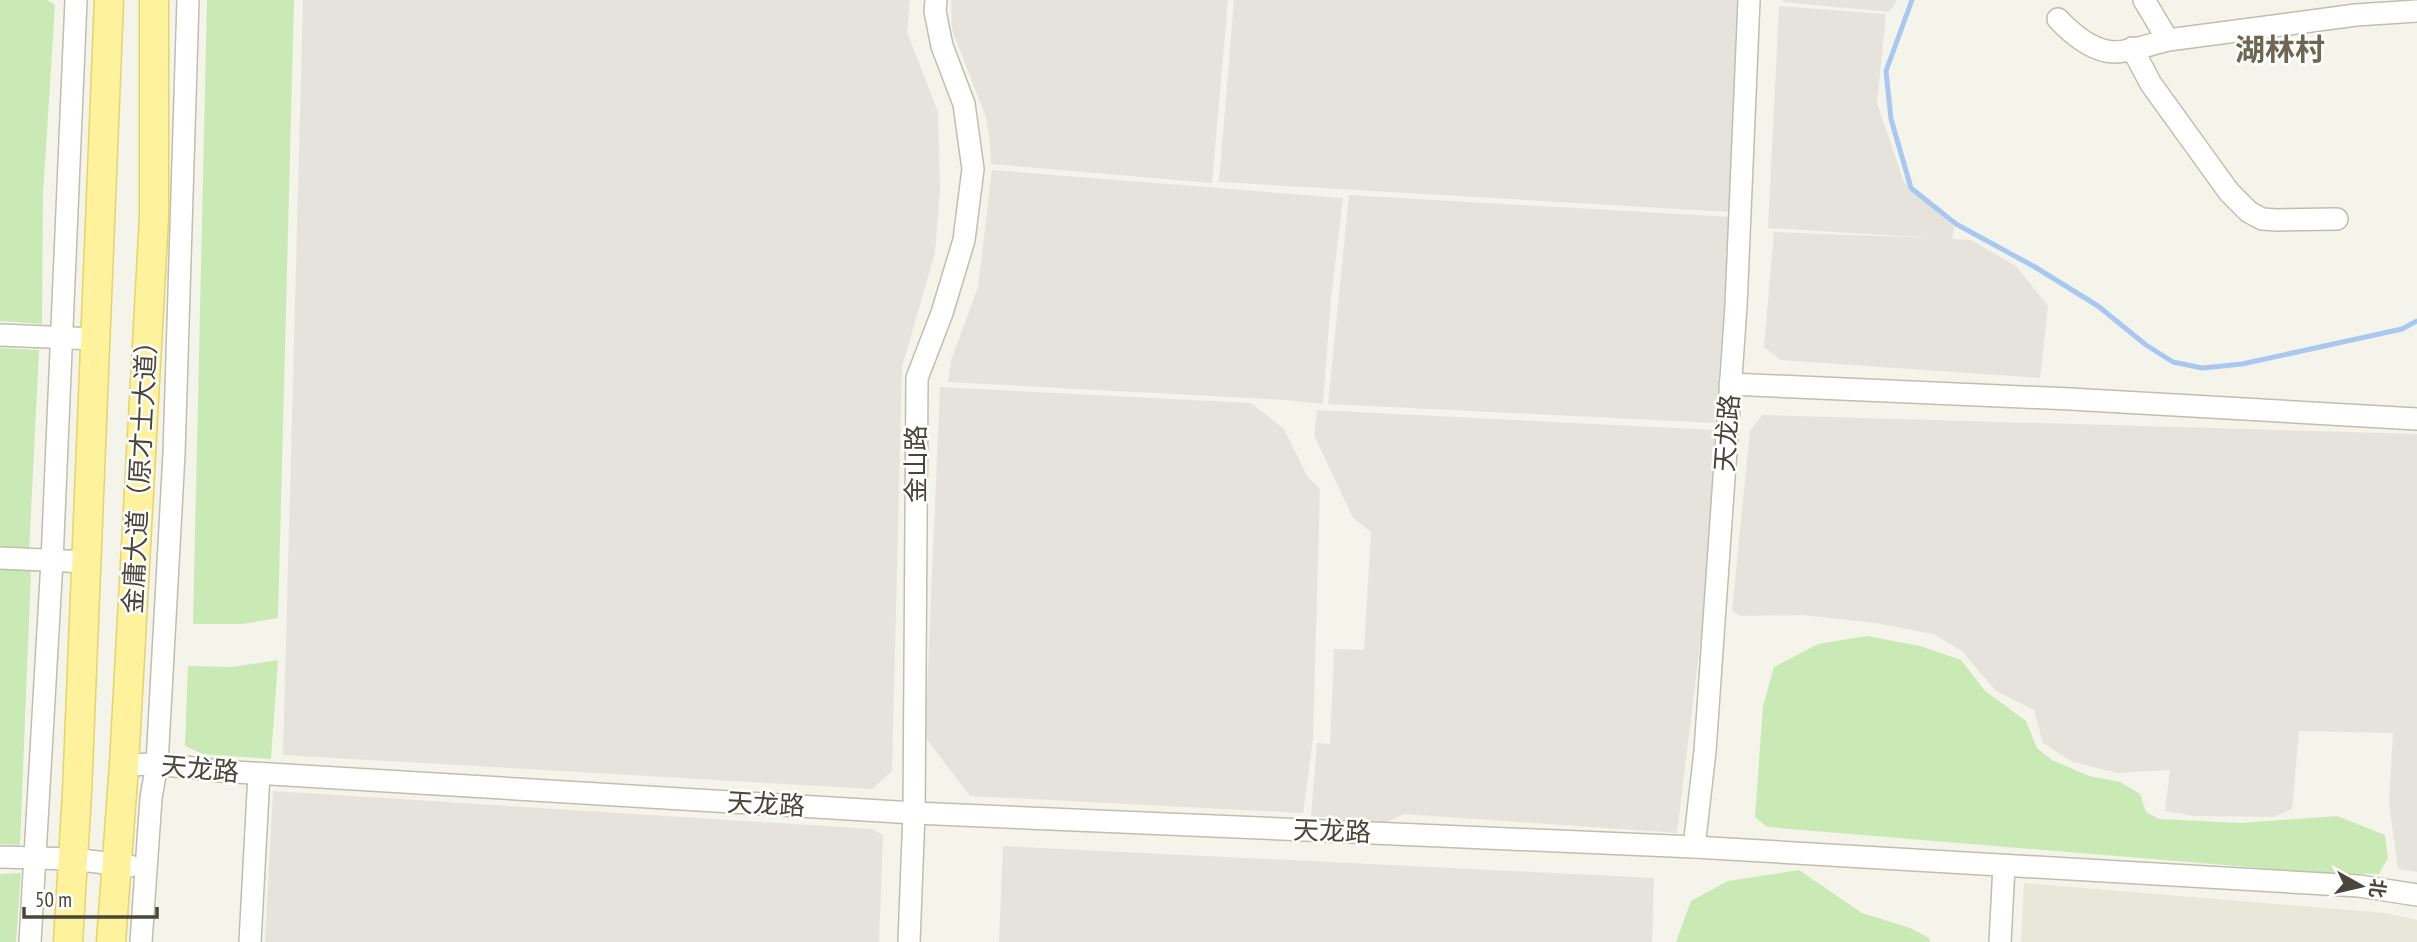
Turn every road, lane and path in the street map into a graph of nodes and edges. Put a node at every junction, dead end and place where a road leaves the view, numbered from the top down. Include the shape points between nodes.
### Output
1 (76, 0) edge
2 (109, 0) edge
3 (154, 0) edge
4 (188, 0) edge
5 (936, 0) edge
6 (1749, 0) edge
7 (2144, 0) edge
8 (2417, 11) edge
9 (2057, 19) dead end
10 (2168, 40) junction
11 (2132, 48) junction
12 (2337, 219) dead end
13 (0, 335) edge
14 (61, 337) junction
15 (95, 339) junction
16 (1730, 384) junction
17 (2417, 419) edge
18 (0, 558) edge
19 (52, 561) junction
20 (87, 562) junction
21 (157, 764) junction
22 (124, 765) junction
23 (259, 774) junction
24 (914, 813) junction
25 (1693, 847) junction
26 (0, 857) edge
27 (35, 857) junction
28 (73, 859) junction
29 (117, 865) junction
30 (2004, 866) junction
31 (146, 868) junction
32 (2417, 895) edge
33 (30, 942) edge
34 (68, 942) edge
35 (111, 942) edge
36 (141, 942) edge
37 (250, 942) edge
38 (909, 942) edge
39 (2000, 942) edge

1 - 14 street
2 - 15 main road, 金庸大道（原才士大道）
3 - 22 main road, 金庸大道（原才士大道） via 154,217
4 - 21 street via 174,454
5 - 24 street, 金山路 via 942,46 964,104 973,169 964,240 917,378
6 - 16 street, 天龙路
7 - 10 street
8 - 10 street
9 - 11 street via 2094,46 2113,52
10 - 11 street
11 - 12 street via 2151,85 2229,192 2249,212 2262,219
13 - 14 street
14 - 15 street
14 - 19 street
15 - 20 main road, 金庸大道（原才士大道）
16 - 17 street
16 - 25 street, 天龙路 via 1705,751
18 - 19 street
19 - 20 street
19 - 27 street
20 - 28 main road, 金庸大道（原才士大道）
21 - 22 street, 天龙路
21 - 23 street, 天龙路
21 - 31 street
22 - 29 main road, 金庸大道（原才士大道）
23 - 24 street, 天龙路
23 - 37 street
24 - 25 street, 天龙路
24 - 38 street, 金山路
25 - 30 street
26 - 27 street
27 - 28 street
27 - 33 street
28 - 29 street
28 - 34 main road, 金庸大道（原才士大道）
29 - 31 street
29 - 35 main road, 金庸大道（原才士大道）
30 - 32 street via 2359,886
30 - 39 street
31 - 36 street

